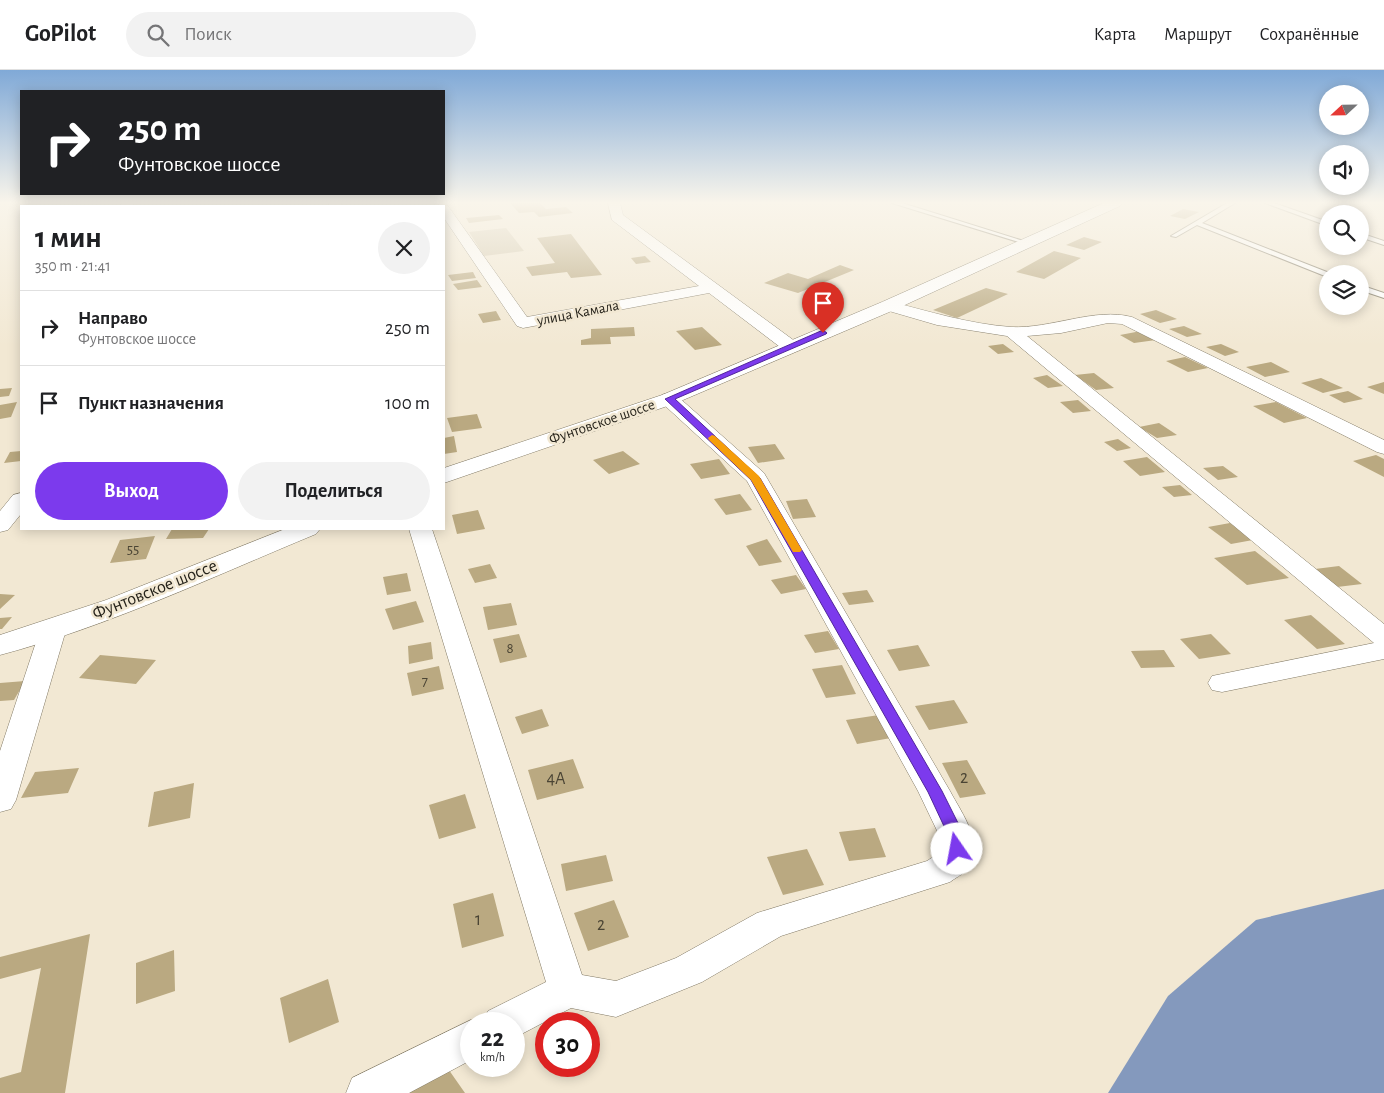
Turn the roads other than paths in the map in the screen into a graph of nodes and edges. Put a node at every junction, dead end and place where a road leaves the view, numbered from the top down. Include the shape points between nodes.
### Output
1 (473, 251) edge
2 (662, 251) edge
3 (1010, 251) edge
4 (1268, 251) edge
5 (1319, 270) edge
6 (712, 288) junction
7 (1369, 290) edge
8 (1384, 296) edge
9 (888, 306) junction
10 (1012, 332) junction
11 (790, 346) junction
12 (669, 399) junction
13 (1384, 448) edge
14 (445, 476) edge
15 (20, 501) edge
16 (0, 525) edge
17 (304, 530) edge
18 (420, 530) edge
19 (53, 630) junction
20 (1384, 638) edge
21 (0, 645) edge
22 (1384, 650) edge
23 (1222, 683) dead end
24 (0, 800) edge
25 (568, 990) junction
26 (525, 1012) edge
27 (460, 1045) edge
28 (367, 1093) edge

1 - 6 street, улица Камала via 523,323
2 - 6 street
3 - 9 street, Фунтовское шоссе
4 - 5 lane
6 - 11 street
7 - 8 lane
9 - 10 street via 937,320
9 - 11 street, Фунтовское шоссе
10 - 13 street via 1061,328 1108,318 1126,320
10 - 20 street
11 - 12 street, Фунтовское шоссе
12 - 14 street, Фунтовское шоссе
12 - 25 street via 756,478 934,791 958,839 955,860 938,872 770,924 689,970 616,999
15 - 16 street
17 - 19 street, Фунтовское шоссе
18 - 25 street
19 - 21 street, Фунтовское шоссе
19 - 24 street
22 - 23 street
25 - 26 street
27 - 28 street

